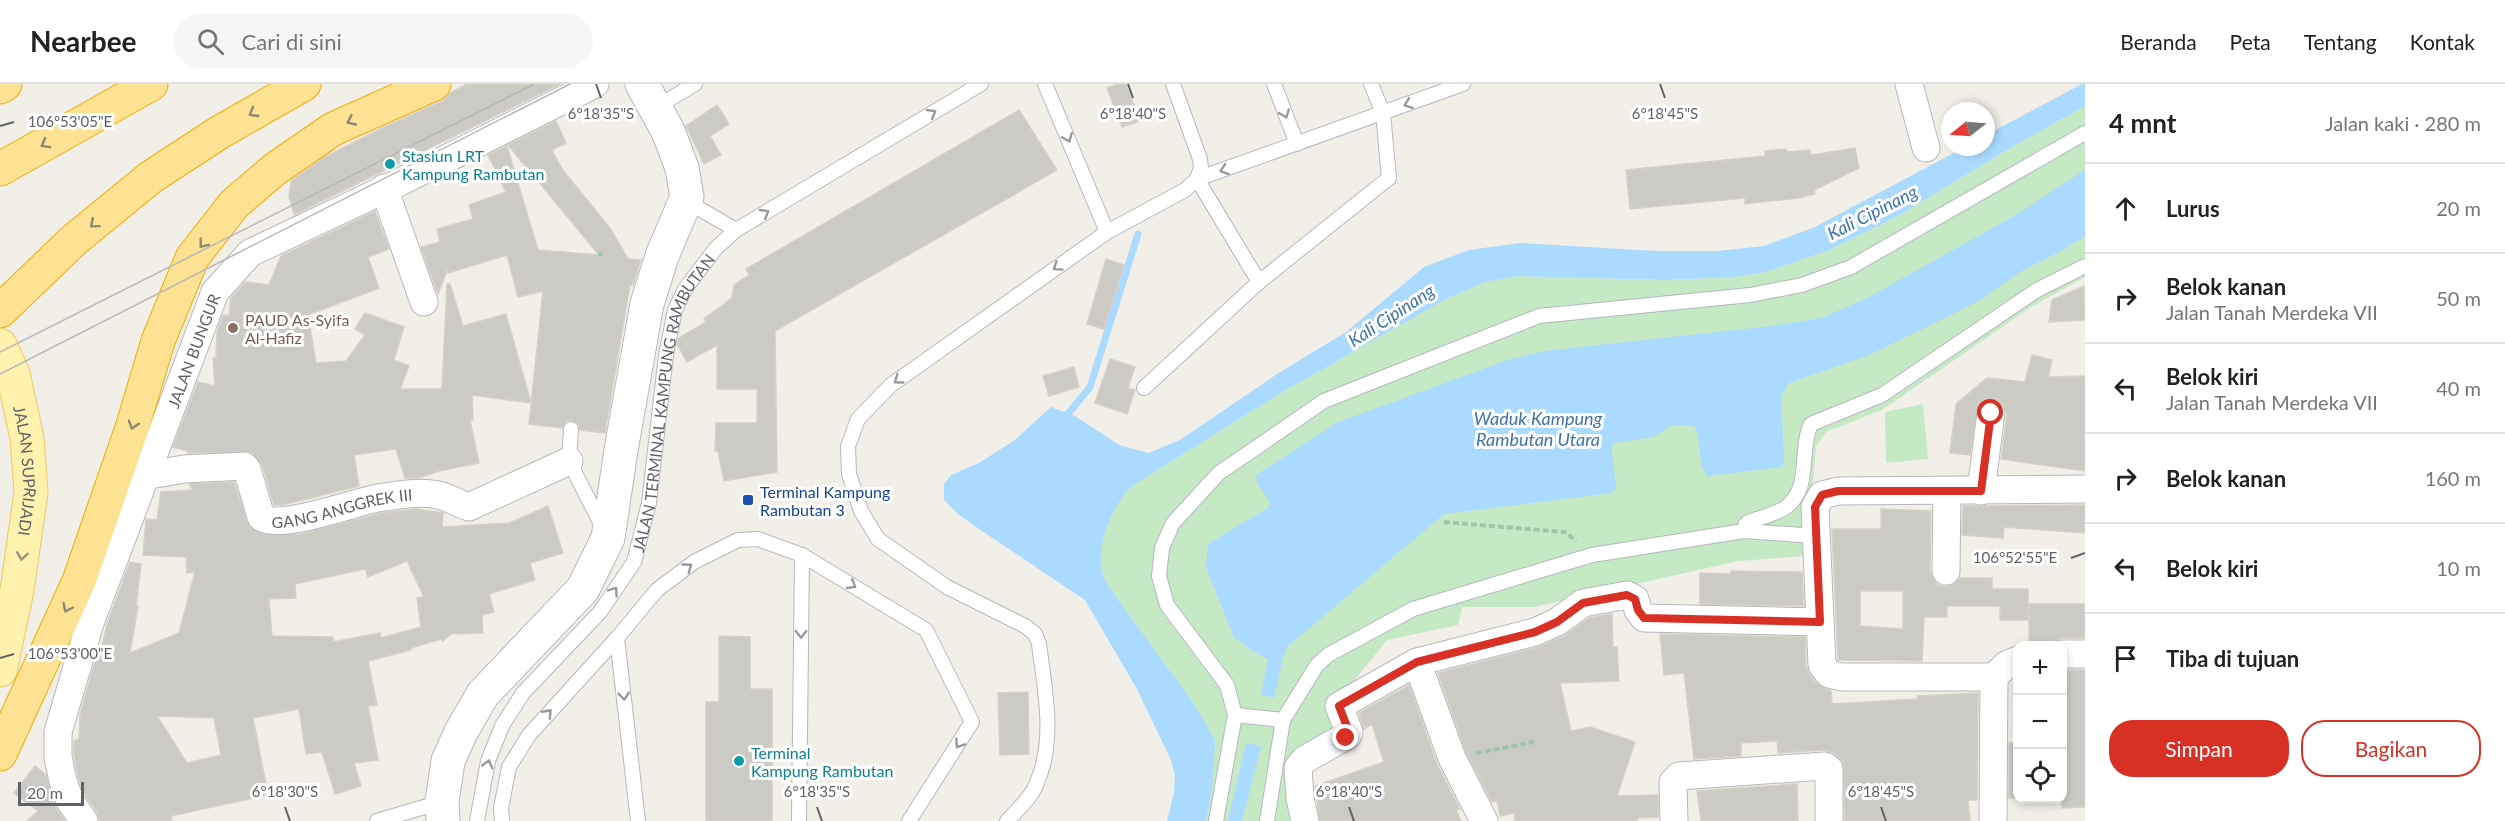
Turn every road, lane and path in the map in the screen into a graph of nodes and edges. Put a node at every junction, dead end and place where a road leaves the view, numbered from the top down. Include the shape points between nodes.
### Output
1 (5, 84) edge
2 (151, 84) edge
3 (304, 84) edge
4 (435, 84) edge
5 (595, 84) edge
6 (695, 84) edge
7 (981, 84) edge
8 (1045, 84) edge
9 (1173, 84) edge
10 (1274, 84) edge
11 (1371, 84) edge
12 (1463, 84) edge
13 (1909, 84) edge
14 (0, 87) edge
15 (649, 96) edge
16 (1383, 113) junction
17 (2085, 133) edge
18 (1297, 144) junction
19 (1926, 148) dead end
20 (0, 169) edge
21 (1197, 179) junction
22 (384, 188) junction
23 (687, 197) junction
24 (736, 230) junction
25 (1107, 232) junction
26 (2085, 266) edge
27 (1259, 282) junction
28 (424, 302) dead end
29 (0, 310) edge
30 (6, 359) edge
31 (1144, 388) dead end
32 (1991, 413) dead end
33 (571, 429) dead end
34 (569, 461) junction
35 (144, 476) junction
36 (2085, 489) edge
37 (1947, 491) junction
38 (1981, 491) junction
39 (1444, 522) dead end
40 (1744, 531) junction
41 (1565, 532) dead end
42 (1816, 536) junction
43 (608, 538) junction
44 (802, 555) junction
45 (1946, 571) dead end
46 (591, 600) junction
47 (1820, 622) junction
48 (617, 638) junction
49 (2067, 654) edge
50 (2085, 654) edge
51 (1417, 662) junction
52 (2013, 662) edge
53 (0, 670) edge
54 (1994, 677) junction
55 (1240, 716) junction
56 (1277, 720) junction
57 (1534, 742) dead end
58 (0, 754) edge
59 (1452, 758) junction
60 (442, 811) edge
61 (84, 821) edge
62 (377, 821) edge
63 (477, 821) edge
64 (502, 821) edge
65 (638, 821) edge
66 (800, 821) edge
67 (909, 821) edge
68 (1008, 821) edge
69 (1215, 821) edge
70 (1267, 821) edge
71 (1305, 821) edge
72 (1484, 821) edge
73 (1674, 821) edge
74 (1829, 821) edge
75 (1993, 821) edge

1 - 14 highway
2 -> 20 highway
3 -> 29 highway via 151,177 74,240
4 -> 58 highway via 333,129 275,169 234,204 192,258 158,341 79,581
5 - 22 street, JALAN BUNGUR
6 - 15 lane
24 -> 7 lane, JALAN TERMINAL KAMPUNG RAMBUTAN
8 -> 25 lane
9 - 21 lane via 1200,159
10 -> 18 lane
11 - 16 lane
12 -> 16 lane
13 - 19 street
15 - 23 street via 676,150
16 - 18 lane
16 - 27 lane via 1389,178
17 - 55 lane via 1851,267 1802,285 1750,295 1539,316 1324,402 1219,473 1173,523 1162,548 1160,576 1167,605 1227,685
18 -> 21 lane
21 - 25 lane via 1185,190
21 - 27 lane
22 - 28 street
22 - 35 street, JALAN BUNGUR via 250,253 215,292
23 - 24 lane
23 - 43 street, JALAN TERMINAL KAMPUNG RAMBUTAN via 663,256 629,367
46 -> 24 lane, JALAN TERMINAL KAMPUNG RAMBUTAN via 634,562 649,504 675,310 685,289 716,248
25 -> 68 lane via 891,385 858,419 848,446 849,474 861,511 878,539 947,587 1035,634 1048,735 1044,763 1036,787
26 - 40 lane via 2037,290 1882,395 1811,424 1805,438 1803,481 1797,498 1782,509 1748,522
27 - 31 lane
30 -> 53 main road, JALAN SUPRIJADI via 27,438 31,492 17,590
32 - 38 street
33 - 34 lane
34 - 35 street, GANG ANGGREK III via 469,507 439,495 417,493 376,498 277,521 261,518 244,466 183,469
34 - 43 lane
35 - 61 street, JALAN BUNGUR via 90,623 58,732 63,781 70,801
36 - 38 street
37 - 38 street
37 - 42 street via 1838,491 1822,495 1815,507
37 - 45 street
39 - 41 path
40 - 42 lane
40 - 56 lane via 1593,555 1413,609 1328,655
42 - 47 street
43 - 46 street, JALAN TERMINAL KAMPUNG RAMBUTAN
48 -> 44 lane via 657,590 694,562 738,540 758,539
44 -> 66 lane
44 -> 67 lane via 926,630 971,718 971,726
46 - 60 street, JALAN TERMINAL KAMPUNG RAMBUTAN via 483,694 448,761
63 -> 46 lane, JALAN TERMINAL KAMPUNG RAMBUTAN via 488,761 502,726
47 - 51 street via 1644,618 1635,599 1627,595 1583,603 1535,632
47 - 54 street via 1822,665 1829,674
64 -> 48 lane via 509,767 529,735
48 -> 65 lane
49 - 50 street
51 - 59 street
51 - 71 street via 1339,706 1348,735 1304,760 1298,768
52 - 54 street
54 - 75 street
55 - 56 lane
55 - 69 lane
56 - 70 lane
57 - 59 path
59 - 72 street
60 - 62 lane
73 - 74 street via 1672,782 1679,776 1825,766 1829,769

